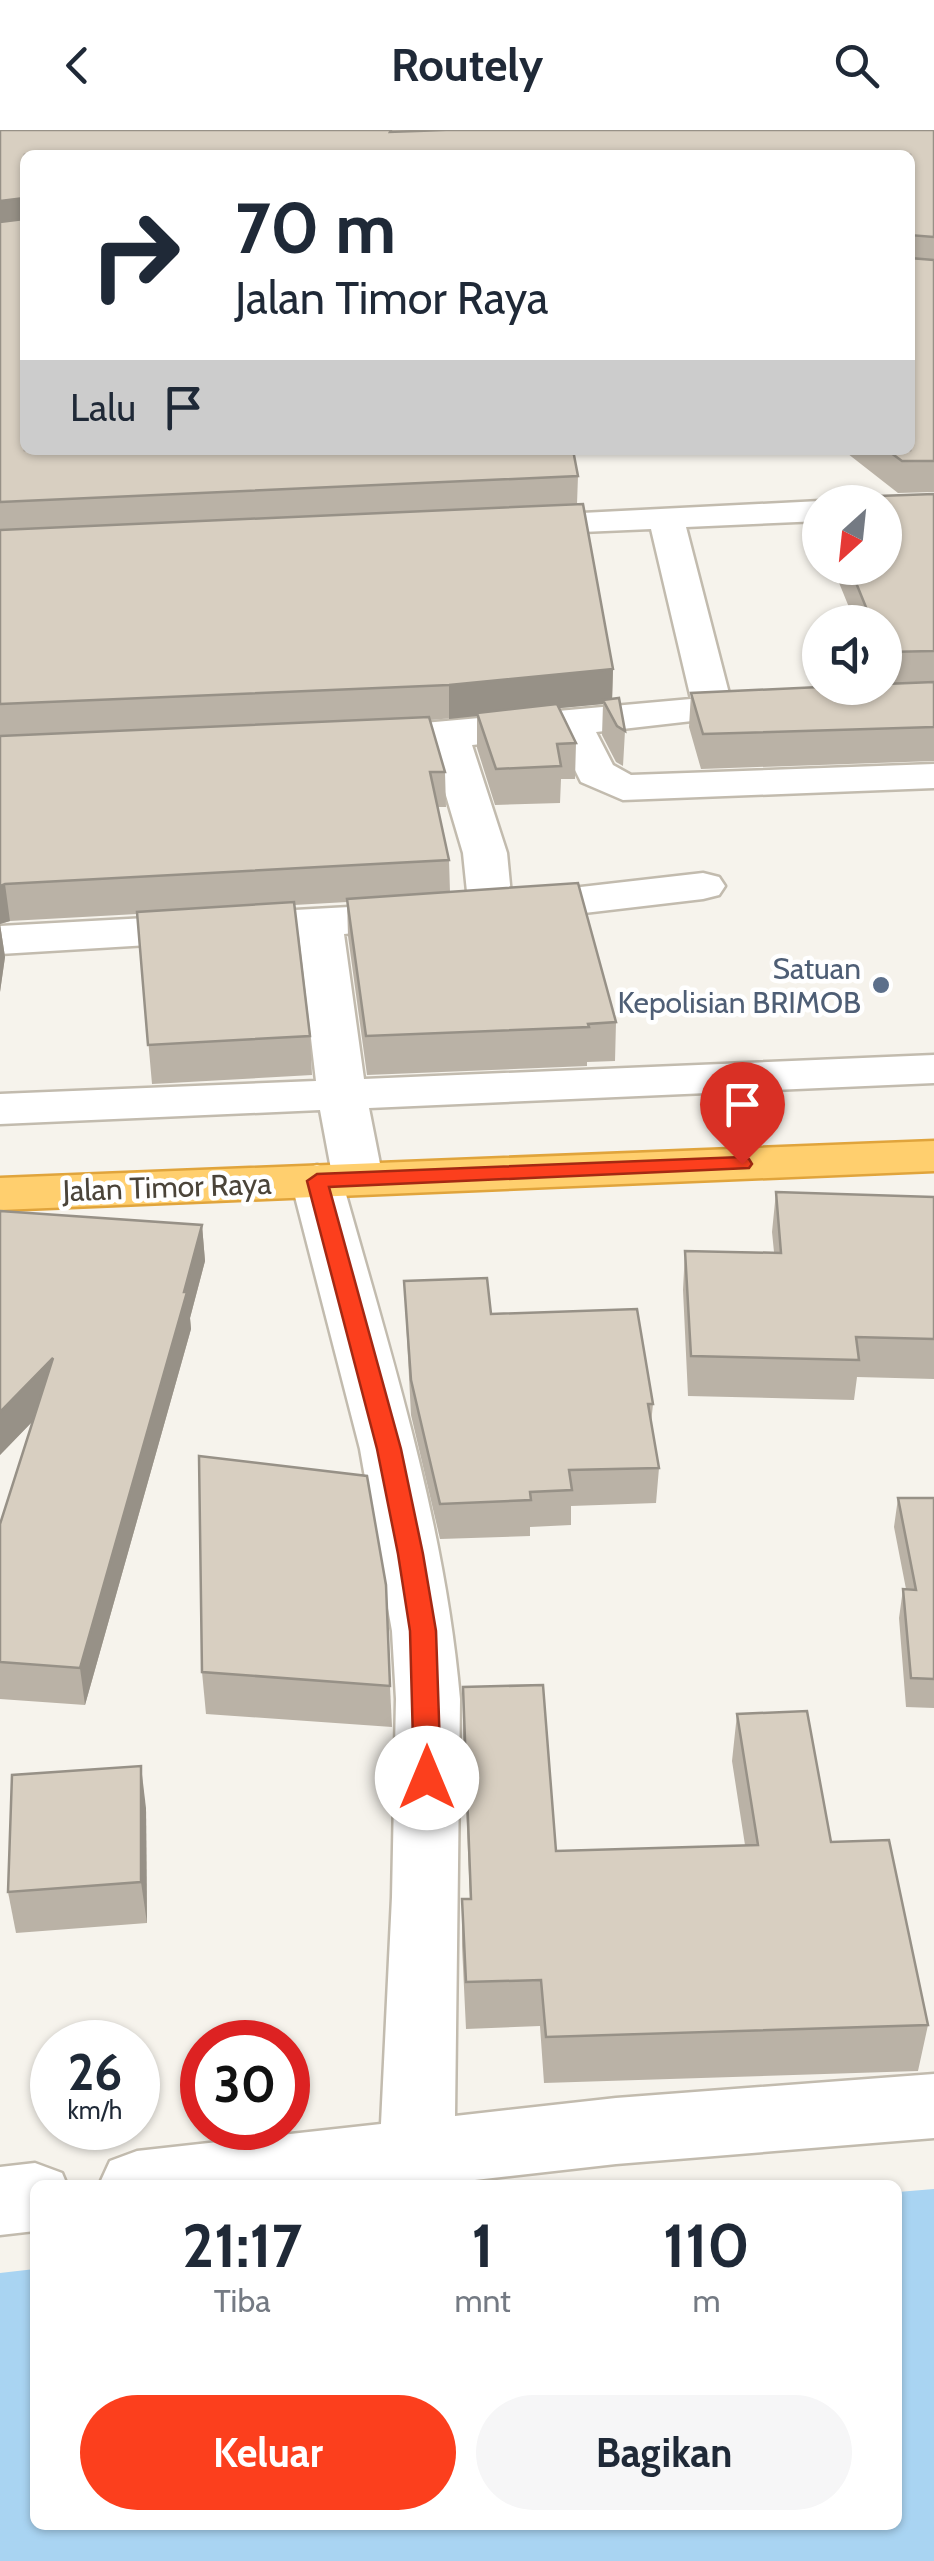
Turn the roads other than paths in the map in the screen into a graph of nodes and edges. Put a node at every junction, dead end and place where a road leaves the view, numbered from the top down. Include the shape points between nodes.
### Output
1 (802, 512) edge
2 (666, 517) junction
3 (489, 526) edge
4 (570, 720) junction
5 (449, 735) junction
6 (332, 740) edge
7 (934, 776) edge
8 (703, 886) dead end
9 (490, 910) junction
10 (320, 923) junction
11 (0, 940) edge
12 (934, 1069) edge
13 (342, 1095) junction
14 (0, 1110) edge
15 (934, 1156) edge
16 (338, 1180) junction
17 (0, 1194) edge
18 (934, 2106) edge
19 (418, 2153) junction
20 (181, 2180) edge
21 (30, 2197) edge
22 (0, 2200) edge

1 - 2 street
2 - 3 street
2 - 4 street via 732,708
4 - 5 street
4 - 7 street via 596,773 623,788
5 - 6 street
5 - 9 street via 485,854
8 - 9 street
9 - 10 street
10 - 11 street
10 - 13 street
12 - 13 street
13 - 14 street
13 - 16 street
15 - 16 highway, Jalan Timor Raya
16 - 17 highway, Jalan Timor Raya
16 - 19 street via 423,1631 428,1698
18 - 19 street
19 - 20 street
21 - 22 street

